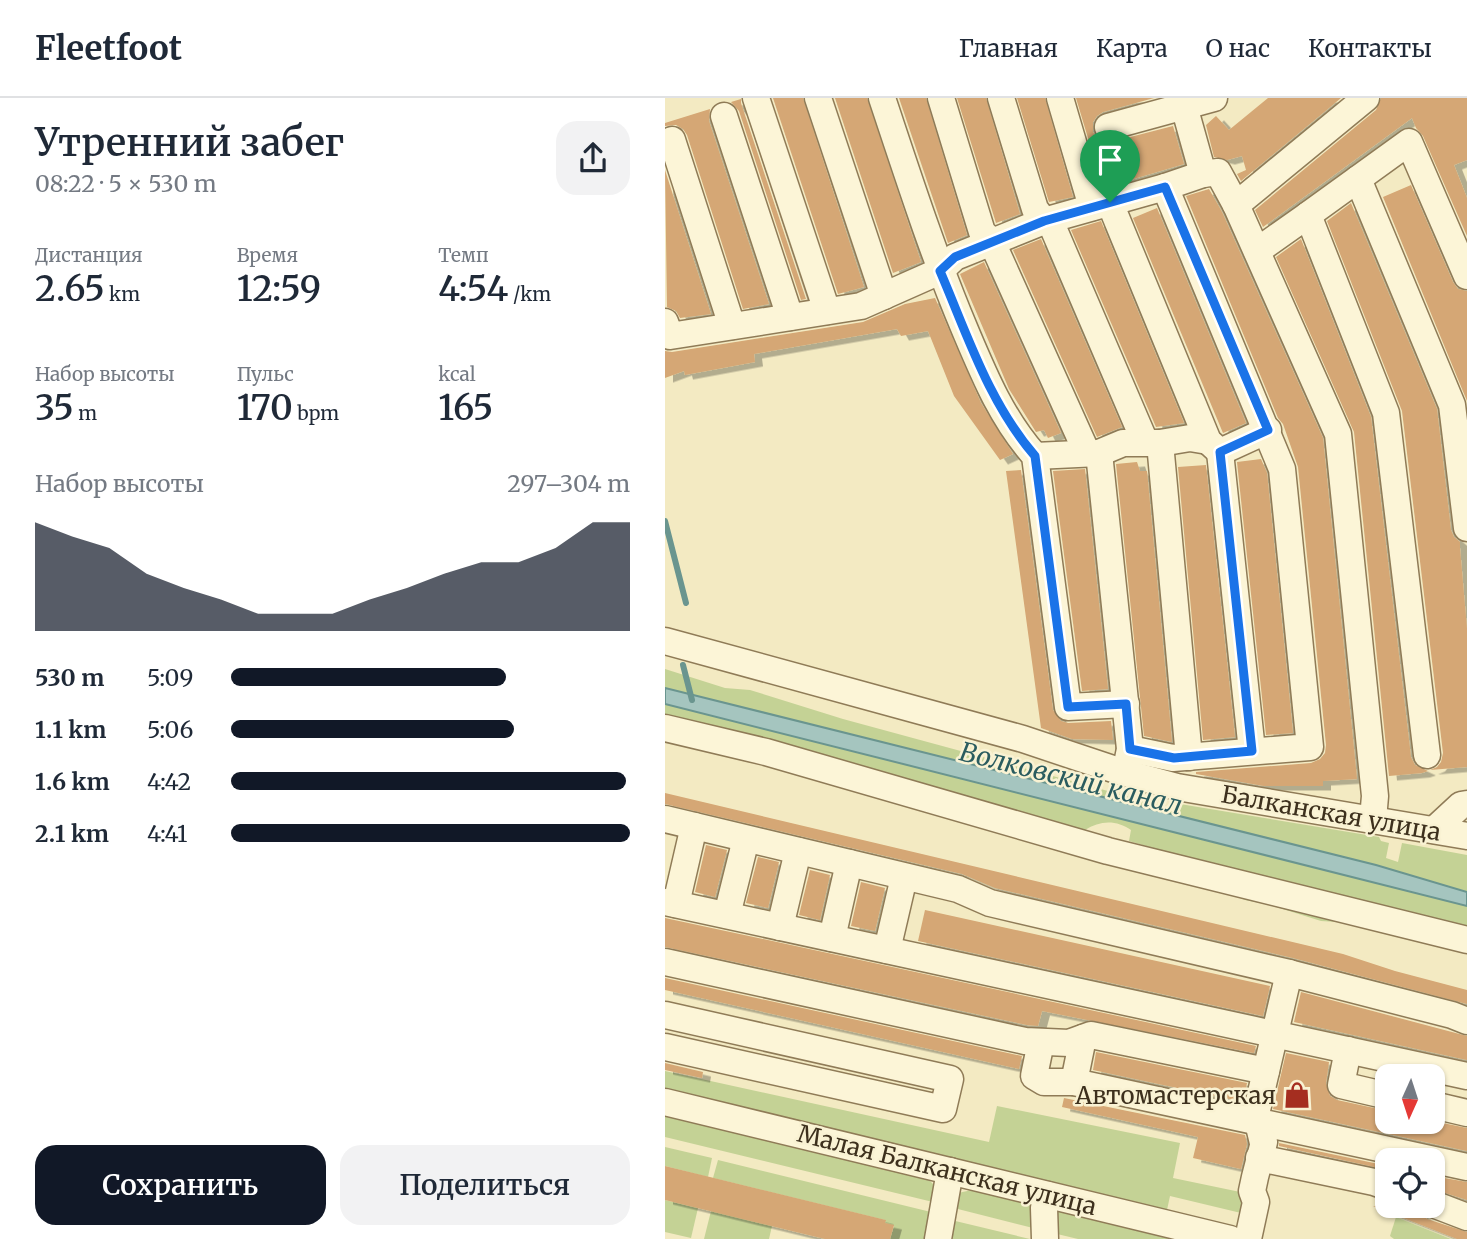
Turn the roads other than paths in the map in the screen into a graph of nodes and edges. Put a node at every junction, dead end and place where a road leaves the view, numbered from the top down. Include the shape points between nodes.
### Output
1 (756, 98) edge
2 (818, 98) edge
3 (881, 98) edge
4 (941, 98) edge
5 (1001, 98) edge
6 (1059, 98) edge
7 (1214, 98) edge
8 (1366, 98) edge
9 (1166, 105) edge
10 (724, 116) dead end
11 (1108, 127) dead end
12 (672, 140) dead end
13 (1203, 174) junction
14 (1358, 179) junction
15 (1165, 187) junction
16 (1101, 205) junction
17 (1236, 205) junction
18 (1308, 215) junction
19 (1044, 221) junction
20 (992, 242) junction
21 (1257, 251) junction
22 (940, 271) junction
23 (1467, 276) edge
24 (884, 296) junction
25 (827, 311) junction
26 (790, 317) junction
27 (665, 322) edge
28 (732, 326) junction
29 (1459, 404) edge
30 (1268, 430) junction
31 (1152, 443) junction
32 (1214, 447) junction
33 (1093, 453) junction
34 (1035, 456) junction
35 (1467, 528) edge
36 (665, 641) edge
37 (1126, 704) junction
38 (665, 728) edge
39 (1252, 751) junction
40 (1427, 755) dead end
41 (1189, 757) junction
42 (1123, 764) junction
43 (1467, 804) edge
44 (665, 819) edge
45 (1373, 819) junction
46 (694, 826) junction
47 (1434, 830) junction
48 (1467, 836) edge
49 (746, 839) junction
50 (798, 851) junction
51 (849, 863) junction
52 (904, 877) junction
53 (670, 903) edge
54 (727, 915) junction
55 (780, 927) junction
56 (832, 938) junction
57 (1467, 940) edge
58 (887, 950) junction
59 (665, 962) edge
60 (1289, 973) junction
61 (665, 1015) edge
62 (1467, 1021) edge
63 (1274, 1034) junction
64 (1083, 1038) junction
65 (1041, 1042) junction
66 (665, 1047) edge
67 (1348, 1050) junction
68 (1266, 1071) junction
69 (1467, 1076) edge
70 (1074, 1082) junction
71 (1375, 1093) edge
72 (665, 1102) edge
73 (1445, 1108) edge
74 (1467, 1113) edge
75 (1262, 1137) junction
76 (1467, 1167) edge
77 (950, 1171) junction
78 (1375, 1182) edge
79 (1047, 1195) junction
80 (1445, 1209) edge
81 (1467, 1217) edge
82 (938, 1239) edge
83 (1045, 1239) edge
84 (1230, 1239) edge
85 (1248, 1239) edge

1 - 25 street
2 - 24 street
3 - 22 street
4 - 20 street via 982,232
5 - 19 street via 1035,209
6 - 16 street
7 - 9 street
8 - 17 street
9 - 11 street
9 - 13 street
10 - 26 street
12 - 28 street
13 - 15 street
13 - 17 street via 1218,173
14 - 18 street
14 - 23 street via 1409,142
14 - 29 street
15 - 16 street
15 - 30 street
16 - 19 street
16 - 32 street
17 - 21 street
18 - 21 street
18 - 40 street via 1386,413
19 - 20 street
19 - 31 street via 1051,223
20 - 22 street via 955,257
20 - 33 street
21 - 45 street via 1338,434 1375,796
22 - 24 street
22 - 34 street via 989,386 1016,434
24 - 25 street via 861,306
25 - 26 street
26 - 28 street
27 - 28 street via 670,336
29 - 35 street
30 - 32 street
30 - 39 street via 1282,469 1310,747
31 - 32 street via 1190,438
31 - 33 street via 1123,443
31 - 41 street
32 - 39 street
33 - 34 street
33 - 37 street
34 - 37 street via 1068,707
36 - 42 street
37 - 42 street
38 - 57 street via 766,752 1108,851
39 - 41 street
41 - 42 street
42 - 45 street, Балканская улица via 1177,787
43 - 47 street
44 - 46 street
45 - 47 street, Балканская улица
46 - 49 street
46 - 53 street
47 - 48 street, Балканская улица
49 - 50 street
49 - 54 street
50 - 51 street
50 - 55 street
51 - 52 street
51 - 56 street
52 - 58 street
52 - 60 street via 958,889 990,903
53 - 54 street
54 - 55 street
55 - 56 street
56 - 58 street
58 - 63 street
59 - 65 street
60 - 62 street
60 - 63 street
61 - 66 street via 950,1079 943,1109
63 - 67 street
63 - 68 street
64 - 65 street via 1069,1043
64 - 68 street via 1091,1035
64 - 70 street
65 - 70 street via 1034,1076 1044,1082
67 - 69 street
67 - 71 street via 1341,1085
68 - 75 street via 1256,1114
70 - 75 street
72 - 77 street, Малая Балканская улица
73 - 74 street
75 - 76 street
75 - 78 street
75 - 85 street
77 - 79 street, Малая Балканская улица
77 - 82 street
79 - 83 street
79 - 84 street, Малая Балканская улица
80 - 81 street

